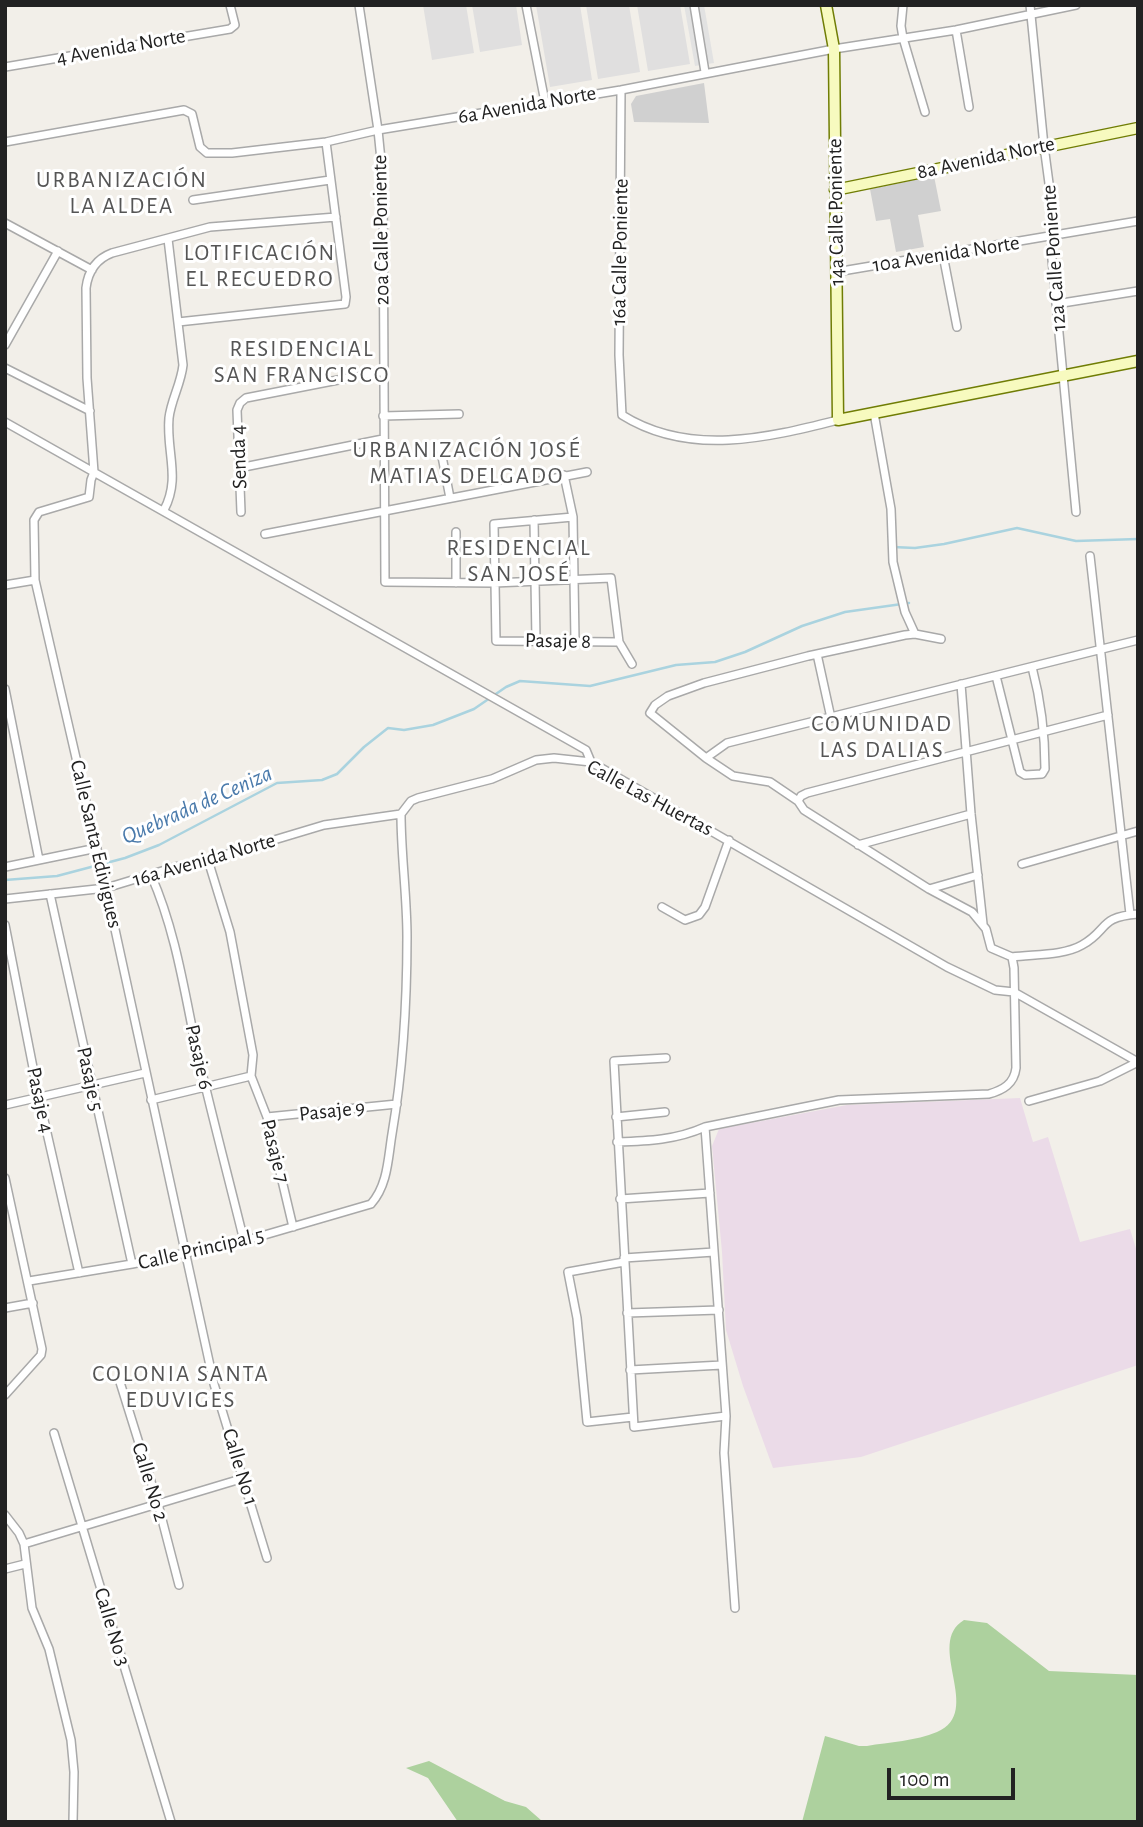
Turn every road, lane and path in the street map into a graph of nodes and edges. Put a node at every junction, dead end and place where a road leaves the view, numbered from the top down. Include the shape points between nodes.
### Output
1 (230, 5) edge
2 (359, 5) edge
3 (526, 5) edge
4 (694, 5) edge
5 (826, 5) edge
6 (903, 5) edge
7 (1030, 5) edge
8 (1076, 5) edge
9 (1032, 15) junction
10 (956, 30) junction
11 (903, 38) junction
12 (834, 49) junction
13 (5, 67) edge
14 (705, 72) junction
15 (621, 90) junction
16 (545, 102) junction
17 (969, 107) dead end
18 (925, 112) dead end
19 (1138, 128) edge
20 (379, 130) junction
21 (5, 142) edge
22 (326, 142) junction
23 (1044, 146) junction
24 (330, 180) junction
25 (835, 190) junction
26 (193, 200) dead end
27 (335, 217) junction
28 (1138, 221) edge
29 (5, 223) edge
30 (1054, 235) junction
31 (168, 239) junction
32 (58, 251) junction
33 (943, 256) junction
34 (92, 270) junction
35 (836, 272) junction
36 (1138, 291) edge
37 (1056, 304) junction
38 (178, 321) junction
39 (957, 327) dead end
40 (5, 345) edge
41 (1138, 361) edge
42 (5, 368) edge
43 (384, 371) junction
44 (1064, 376) junction
45 (90, 411) junction
46 (874, 413) junction
47 (459, 414) dead end
48 (383, 416) junction
49 (838, 420) junction
50 (5, 422) edge
51 (383, 439) junction
52 (440, 446) dead end
53 (239, 468) junction
54 (94, 472) junction
55 (587, 472) dead end
56 (564, 475) junction
57 (450, 498) junction
58 (164, 510) junction
59 (384, 510) junction
60 (241, 512) dead end
61 (1076, 512) dead end
62 (573, 517) junction
63 (534, 520) junction
64 (456, 532) dead end
65 (265, 534) dead end
66 (1090, 555) dead end
67 (35, 580) junction
68 (574, 580) junction
69 (535, 582) junction
70 (456, 583) junction
71 (495, 583) junction
72 (5, 585) edge
73 (915, 634) junction
74 (942, 639) dead end
75 (536, 640) junction
76 (1138, 640) edge
77 (575, 641) junction
78 (619, 642) junction
79 (1101, 650) junction
80 (817, 654) junction
81 (632, 664) dead end
82 (1032, 667) junction
83 (996, 676) junction
84 (961, 684) junction
85 (5, 689) edge
86 (1108, 715) junction
87 (831, 718) junction
88 (1045, 731) junction
89 (1012, 739) junction
90 (967, 750) junction
91 (706, 758) junction
92 (591, 762) junction
93 (798, 801) junction
94 (401, 814) junction
95 (971, 814) junction
96 (1138, 831) edge
97 (1122, 835) junction
98 (729, 840) junction
99 (859, 845) junction
100 (97, 848) junction
101 (39, 860) junction
102 (208, 860) junction
103 (1021, 864) dead end
104 (5, 867) edge
105 (151, 875) junction
106 (978, 875) junction
107 (106, 888) junction
108 (929, 890) junction
109 (50, 894) junction
110 (5, 899) edge
111 (662, 907) dead end
112 (1134, 914) edge
113 (983, 924) junction
114 (5, 925) edge
115 (1012, 957) junction
116 (1014, 992) junction
117 (666, 1058) dead end
118 (1138, 1062) edge
119 (145, 1073) junction
120 (251, 1076) junction
121 (91, 1086) junction
122 (205, 1087) junction
123 (38, 1098) junction
124 (151, 1100) junction
125 (1029, 1101) dead end
126 (397, 1104) junction
127 (5, 1105) edge
128 (665, 1112) dead end
129 (267, 1117) junction
130 (616, 1117) junction
131 (705, 1127) junction
132 (617, 1142) junction
133 (5, 1178) edge
134 (710, 1193) junction
135 (620, 1199) junction
136 (293, 1227) junction
137 (244, 1241) junction
138 (715, 1252) junction
139 (187, 1254) junction
140 (624, 1260) junction
141 (132, 1264) junction
142 (79, 1273) junction
143 (29, 1281) junction
144 (33, 1303) junction
145 (5, 1308) edge
146 (719, 1310) junction
147 (627, 1313) junction
148 (722, 1365) junction
149 (630, 1370) junction
150 (119, 1379) dead end
151 (5, 1395) edge
152 (726, 1416) junction
153 (633, 1417) junction
154 (54, 1433) dead end
155 (244, 1478) junction
156 (158, 1504) junction
157 (5, 1515) edge
158 (82, 1526) junction
159 (24, 1544) junction
160 (267, 1558) dead end
161 (25, 1563) junction
162 (5, 1569) edge
163 (180, 1585) dead end
164 (734, 1608) dead end
165 (74, 1822) edge
166 (171, 1822) edge

1 - 13 street, 4 Avenida Norte via 235,25 230,29
2 - 20 street, 20a Calle Poniente
3 - 16 street
4 - 14 street
5 - 12 street, 14a Calle Poniente
6 - 11 street
7 - 9 street, 12a Calle Poniente
8 - 9 street, 6a Avenida Norte
9 - 10 street, 6a Avenida Norte
9 - 23 street, 12a Calle Poniente
10 - 11 street, 6a Avenida Norte
10 - 17 street
11 - 12 street, 6a Avenida Norte
11 - 18 street
12 - 14 street, 6a Avenida Norte
12 - 25 street, 14a Calle Poniente
14 - 15 street, 6a Avenida Norte
15 - 16 street, 6a Avenida Norte
15 - 49 street, 16a Calle Poniente via 622,415 660,434 691,441 786,433
16 - 20 street, 6a Avenida Norte
19 - 23 street, 8a Avenida Norte
20 - 22 street, 6a Avenida Norte
20 - 43 street, 20a Calle Poniente
21 - 22 street, 6a Avenida Norte via 184,110 191,112 200,147 207,153
22 - 24 street
23 - 25 street, 8a Avenida Norte
23 - 30 street, 12a Calle Poniente
24 - 26 street
24 - 27 street
25 - 35 street, 14a Calle Poniente
27 - 31 street via 231,224
27 - 38 street via 345,304
28 - 30 street, 10a Avenida Norte
29 - 32 street
30 - 33 street, 10a Avenida Norte
30 - 37 street, 12a Calle Poniente
31 - 34 street via 104,256
31 - 38 street
32 - 34 street
32 - 40 street
33 - 35 street, 10a Avenida Norte
33 - 39 street
34 - 45 street via 87,283 86,334
35 - 49 street, 14a Calle Poniente
36 - 37 street
37 - 44 street, 12a Calle Poniente
38 - 58 street via 183,365 169,416 173,489
41 - 44 street
42 - 45 street
43 - 48 street, 20a Calle Poniente
43 - 53 street, Senda 4 via 246,398 237,410
44 - 46 street
44 - 61 street, 12a Calle Poniente
45 - 54 street
46 - 49 street
46 - 73 street via 891,509 893,562
47 - 48 street
48 - 51 street, 20a Calle Poniente
50 - 54 street
51 - 53 street
51 - 59 street, 20a Calle Poniente
52 - 57 street
53 - 60 street, Senda 4
54 - 58 street
54 - 67 street, Calle Santa Edivigues via 85,500 37,513
55 - 56 street
56 - 57 street
56 - 62 street
57 - 59 street
58 - 92 street via 586,750
59 - 65 street
59 - 70 street, 20a Calle Poniente via 385,582
62 - 63 street
62 - 68 street
63 - 69 street
63 - 71 street via 494,524
64 - 70 street
66 - 79 street
67 - 72 street
67 - 100 street, Calle Santa Edivigues
68 - 69 street
68 - 77 street
68 - 78 street via 611,578
69 - 71 street
69 - 75 street
70 - 71 street
71 - 75 street, Pasaje 8 via 496,640
73 - 74 street
73 - 80 street
75 - 77 street, Pasaje 8
76 - 79 street
77 - 78 street, Pasaje 8
78 - 81 street
79 - 82 street
79 - 86 street
80 - 87 street
80 - 91 street via 704,683 655,705 650,713
82 - 83 street
82 - 88 street
83 - 84 street
83 - 89 street
84 - 87 street
84 - 90 street
85 - 101 street
86 - 88 street
86 - 97 street
87 - 91 street via 727,743
88 - 89 street
88 - 89 street via 1042,774 1020,772
89 - 90 street
90 - 93 street via 807,793
90 - 95 street
91 - 93 street via 726,773 770,782
92 - 94 street, Calle Las Huertas via 536,760 492,779 418,798
92 - 98 street, Calle Las Huertas
93 - 99 street via 804,810
94 - 102 street, 16a Avenida Norte via 324,825
94 - 126 street via 407,960
95 - 99 street
95 - 106 street
96 - 97 street
97 - 103 street
97 - 112 street
98 - 111 street via 699,915 685,920
98 - 116 street, Calle Las Huertas via 947,967 995,990
99 - 108 street
100 - 101 street
100 - 107 street, Calle Santa Edivigues
101 - 104 street
102 - 105 street, 16a Avenida Norte
102 - 120 street via 230,932 253,1055
105 - 107 street, 16a Avenida Norte
105 - 122 street, Pasaje 6 via 163,902
106 - 108 street
106 - 113 street
107 - 109 street, 16a Avenida Norte
107 - 119 street, Calle Santa Edivigues
108 - 113 street via 972,912
109 - 110 street, 16a Avenida Norte
109 - 121 street, Pasaje 5
112 - 115 street via 1116,916 1071,950
113 - 115 street via 991,947
114 - 123 street, Pasaje 4
115 - 116 street
116 - 118 street, Calle Las Huertas
116 - 131 street via 1015,1075 1000,1091 839,1100
117 - 130 street via 614,1061
118 - 125 street via 1100,1081
119 - 121 street
119 - 124 street, Calle Santa Edivigues
120 - 122 street
120 - 129 street, Pasaje 7
121 - 123 street
121 - 141 street, Pasaje 5
122 - 124 street
122 - 137 street, Pasaje 6
123 - 127 street
123 - 142 street, Pasaje 4
124 - 139 street, Calle Santa Edivigues
126 - 129 street, Pasaje 9
126 - 136 street, Calle Principal 5 via 385,1179 371,1204
128 - 130 street
129 - 136 street, Pasaje 7
130 - 132 street
131 - 132 street via 666,1140
131 - 134 street
132 - 135 street
133 - 143 street
134 - 135 street
134 - 138 street
135 - 140 street
136 - 137 street, Calle Principal 5
137 - 139 street, Calle Principal 5
138 - 140 street
138 - 146 street
139 - 141 street, Calle Principal 5
139 - 155 street, Calle No 1 via 214,1384
140 - 147 street
140 - 153 street via 568,1272 587,1422
141 - 142 street, Calle Principal 5
142 - 143 street, Calle Principal 5
143 - 144 street
144 - 145 street
144 - 151 street via 42,1349
146 - 147 street
146 - 148 street
147 - 149 street
148 - 149 street
148 - 152 street
149 - 153 street
150 - 156 street, Calle No 2
152 - 153 street via 634,1427
152 - 164 street via 724,1453
154 - 158 street, Calle No 3
155 - 156 street
155 - 160 street, Calle No 1
156 - 158 street
156 - 163 street, Calle No 2
157 - 159 street
158 - 159 street
158 - 166 street, Calle No 3
159 - 161 street
161 - 162 street
161 - 165 street via 32,1608 49,1649 71,1740

